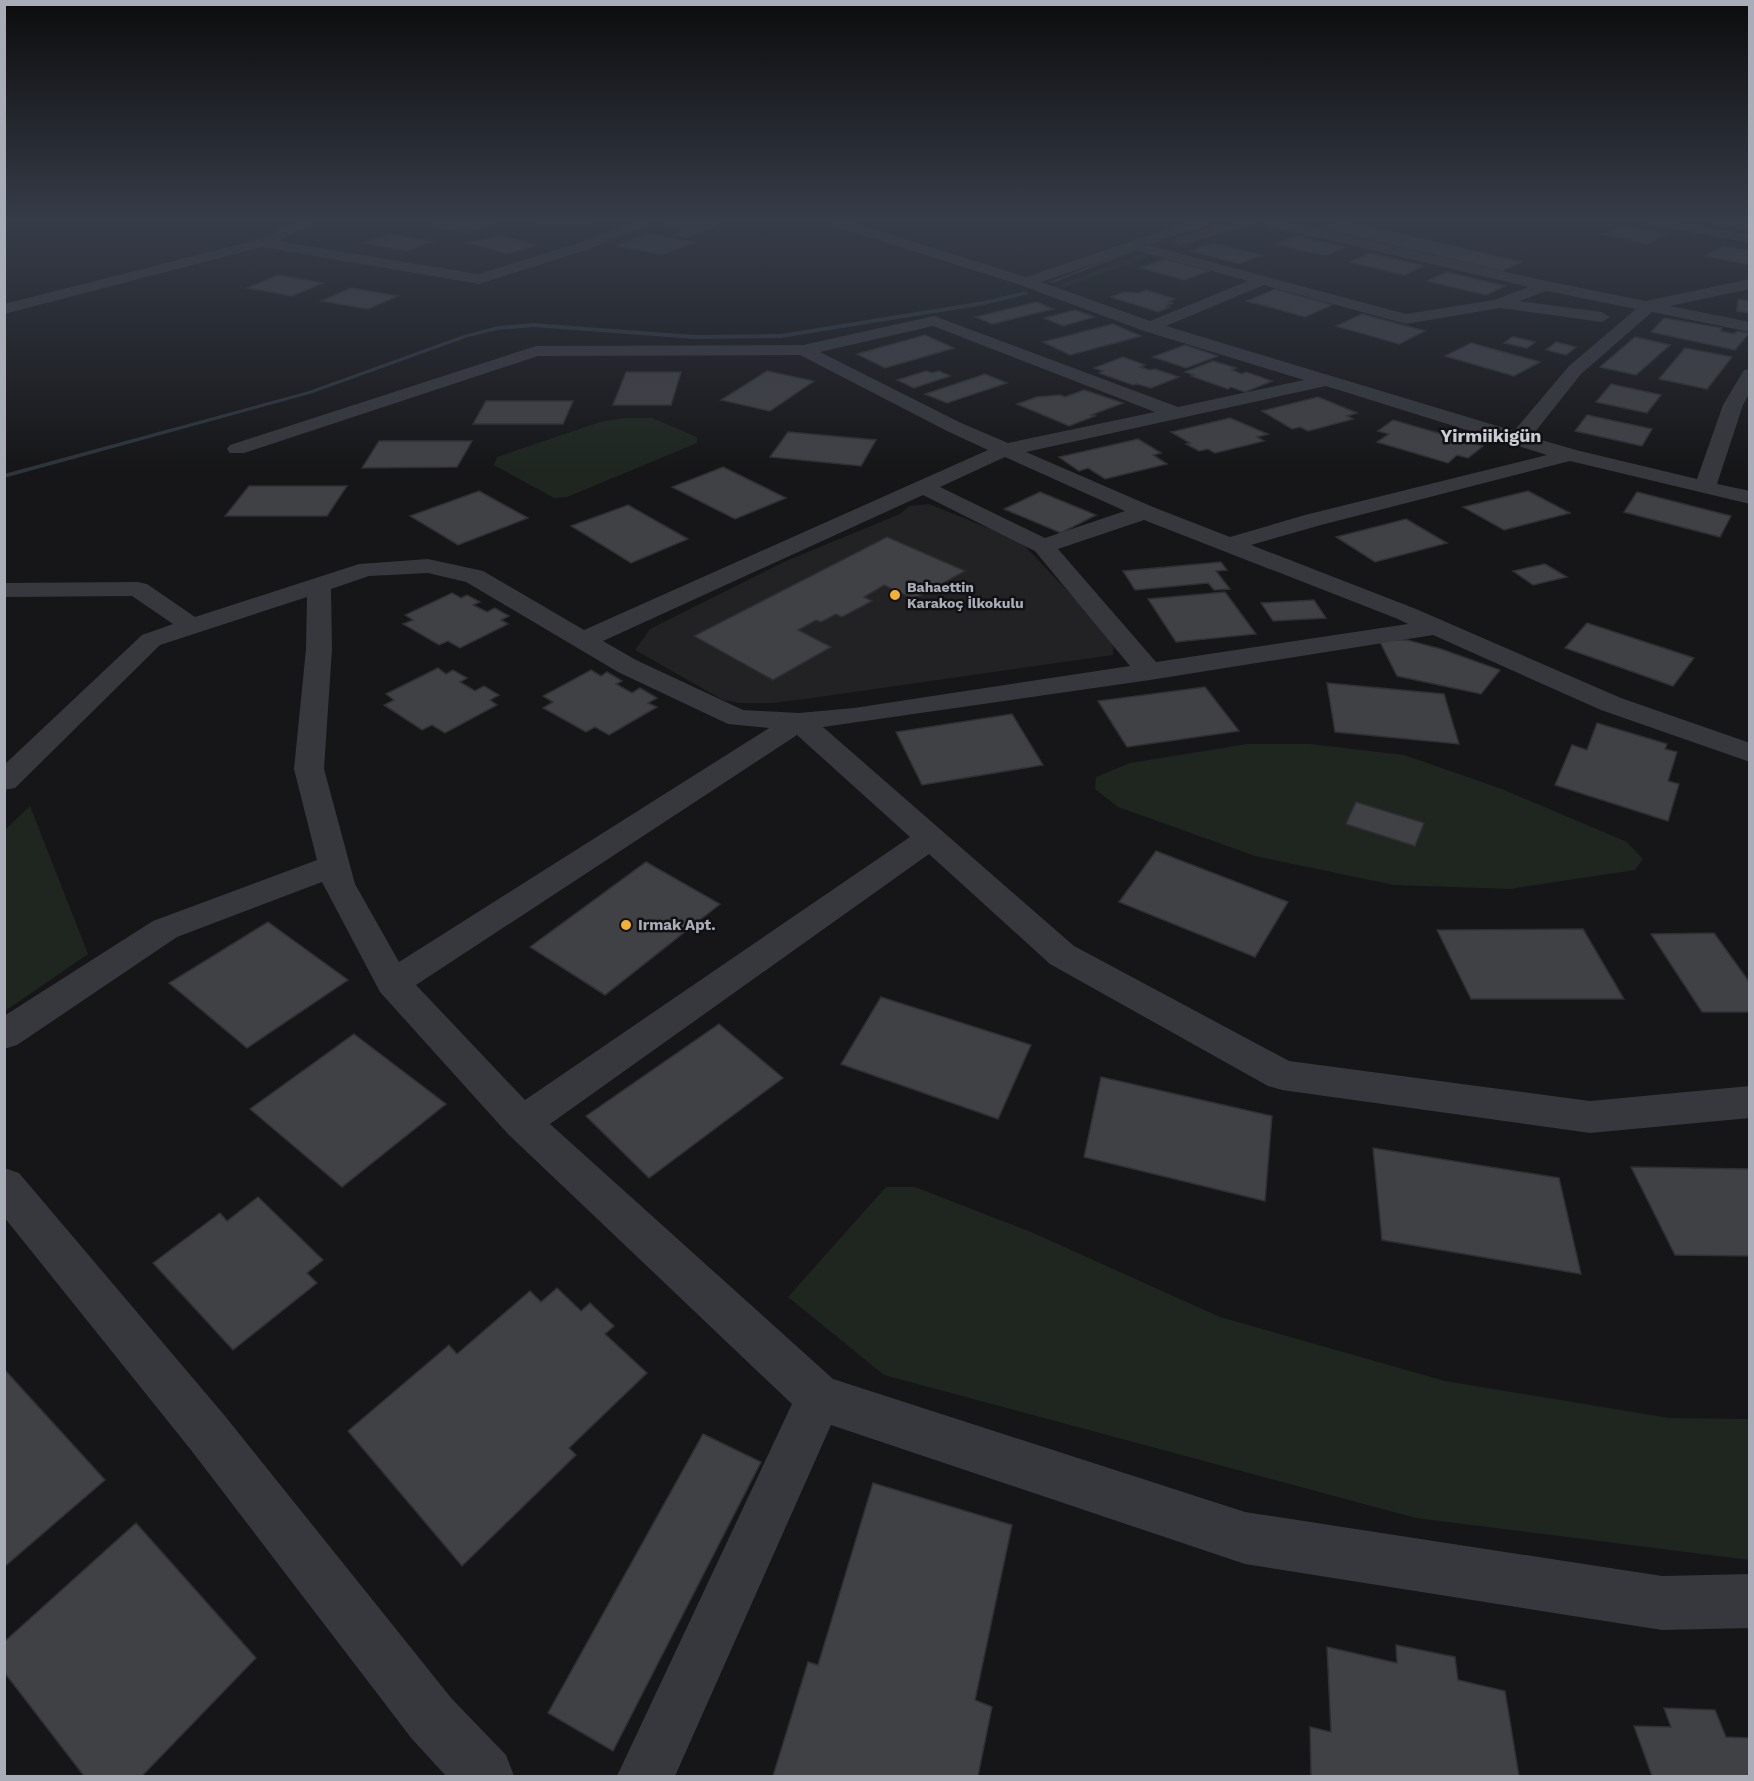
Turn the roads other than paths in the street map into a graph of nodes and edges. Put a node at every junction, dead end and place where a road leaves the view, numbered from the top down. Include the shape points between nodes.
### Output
1 (23, 304) edge
2 (1087, 304) edge
3 (1206, 304) edge
4 (1352, 304) edge
5 (1497, 304) joint
6 (1646, 304) edge
7 (1655, 304) edge
8 (1651, 305) junction
9 (4, 309) edge
10 (1633, 321) junction
11 (1150, 327) junction
12 (1749, 327) edge
13 (803, 350) junction
14 (1749, 374) edge
15 (1328, 380) junction
16 (1176, 413) junction
17 (1519, 438) junction
18 (237, 449) dead end
19 (1005, 450) junction
20 (1570, 455) junction
21 (923, 487) junction
22 (1705, 487) junction
23 (1749, 498) edge
24 (1145, 512) junction
25 (1231, 544) junction
26 (1043, 546) junction
27 (319, 585) junction
28 (4, 590) edge
29 (193, 627) junction
30 (1436, 627) junction
31 (583, 640) junction
32 (1150, 672) junction
33 (799, 721) junction
34 (1745, 744) edge
35 (4, 781) edge
36 (930, 838) junction
37 (334, 865) junction
38 (393, 983) junction
39 (4, 1035) edge
40 (1749, 1102) edge
41 (522, 1124) junction
42 (4, 1186) edge
43 (819, 1398) junction
44 (1749, 1601) edge
45 (485, 1776) edge
46 (646, 1776) edge

1 - 9 street
2 - 11 street
3 - 11 street
4 - 5 street via 1406,319
5 - 10 street
6 - 8 street
7 - 8 street
8 - 10 street
8 - 12 street
10 - 17 street via 1575,370
11 - 15 street
13 - 16 street via 934,321
13 - 18 street via 536,351
13 - 19 street
14 - 22 street
15 - 16 street
15 - 17 street
16 - 19 street
17 - 20 street
19 - 21 street
19 - 24 street
20 - 22 street
20 - 25 street
21 - 26 street
21 - 31 street
22 - 23 street
24 - 25 street
24 - 26 street
25 - 30 street
26 - 32 street
27 - 29 street
27 - 31 street via 368,569 428,566 474,576
27 - 37 street via 319,649 309,769
28 - 29 street via 138,589
29 - 35 street via 151,640
30 - 32 street
30 - 34 street via 1611,704
31 - 33 street via 627,666 738,718
32 - 33 street
33 - 36 street
33 - 38 street
36 - 40 street via 1062,955 1282,1075 1590,1117
36 - 41 street
37 - 38 street via 339,884
37 - 39 street via 165,929
38 - 41 street
41 - 43 street
42 - 45 street via 208,1433 432,1719
43 - 44 street via 1245,1538 1662,1603
43 - 46 street

